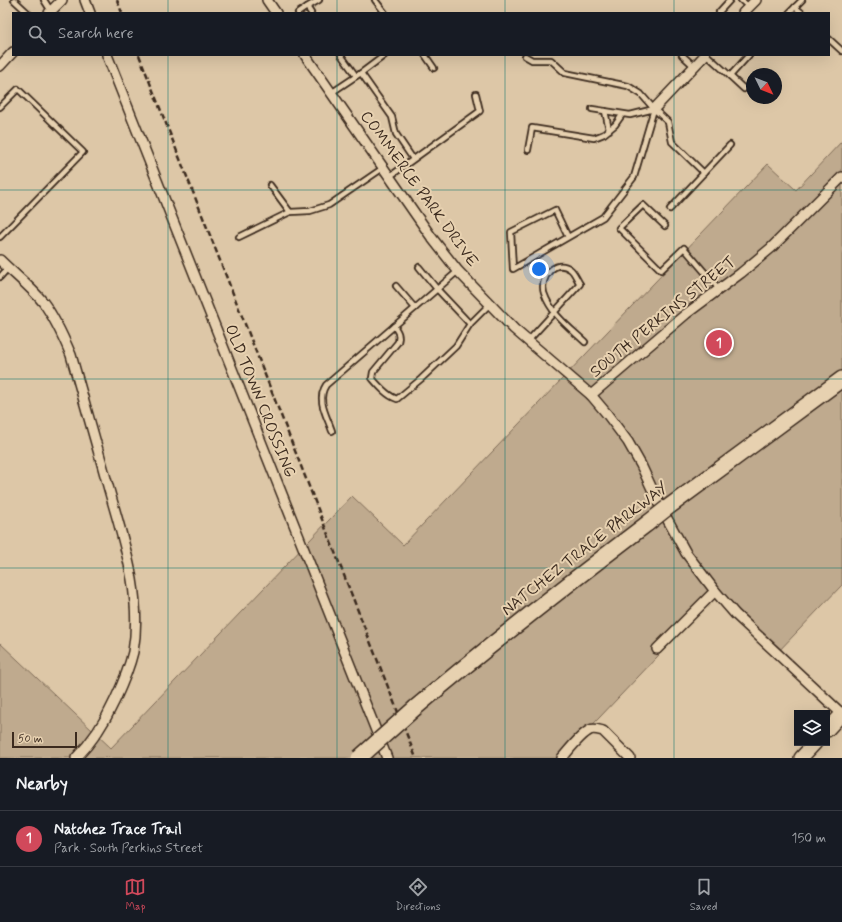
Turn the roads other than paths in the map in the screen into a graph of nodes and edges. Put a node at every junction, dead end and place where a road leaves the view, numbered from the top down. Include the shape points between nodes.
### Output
1 (14, 0) edge
2 (44, 0) edge
3 (62, 0) edge
4 (85, 0) edge
5 (267, 0) edge
6 (319, 0) edge
7 (375, 0) edge
8 (730, 0) edge
9 (741, 0) edge
10 (756, 0) edge
11 (802, 0) edge
12 (307, 7) junction
13 (795, 7) junction
14 (746, 10) edge
15 (27, 12) edge
16 (50, 12) edge
17 (90, 12) edge
18 (275, 12) edge
19 (300, 12) edge
20 (310, 12) edge
21 (384, 12) edge
22 (719, 12) dead end
23 (790, 12) edge
24 (801, 12) edge
25 (830, 40) edge
26 (842, 51) edge
27 (12, 53) edge
28 (107, 56) edge
29 (306, 56) edge
30 (342, 56) edge
31 (383, 56) edge
32 (426, 56) edge
33 (525, 56) edge
34 (683, 56) edge
35 (705, 56) edge
36 (707, 56) edge
37 (748, 56) edge
38 (0, 66) edge
39 (694, 66) junction
40 (434, 68) dead end
41 (361, 73) junction
42 (356, 76) junction
43 (730, 76) junction
44 (744, 89) dead end
45 (332, 93) junction
46 (476, 94) dead end
47 (0, 107) edge
48 (592, 109) dead end
49 (654, 109) junction
50 (605, 111) junction
51 (622, 114) junction
52 (609, 130) junction
53 (730, 145) dead end
54 (528, 150) dead end
55 (413, 159) junction
56 (384, 168) junction
57 (704, 173) junction
58 (389, 176) junction
59 (842, 177) edge
60 (270, 185) dead end
61 (670, 209) dead end
62 (290, 212) junction
63 (665, 226) dead end
64 (0, 237) edge
65 (239, 237) dead end
66 (568, 237) junction
67 (0, 260) edge
68 (419, 266) dead end
69 (8, 268) junction
70 (458, 271) junction
71 (0, 277) edge
72 (396, 286) dead end
73 (437, 289) junction
74 (719, 289) junction
75 (489, 305) junction
76 (415, 308) junction
77 (553, 313) junction
78 (470, 324) junction
79 (394, 326) junction
80 (528, 341) junction
81 (585, 342) dead end
82 (842, 379) edge
83 (590, 395) junction
84 (332, 431) dead end
85 (715, 591) junction
86 (657, 649) dead end
87 (842, 714) edge
88 (830, 727) edge
89 (812, 746) edge
90 (76, 758) edge
91 (359, 758) edge
92 (387, 758) edge
93 (562, 758) edge
94 (630, 758) edge
95 (801, 758) edge

1 - 15 lane
2 - 16 lane
3 - 16 street
4 - 17 street
5 - 18 street
6 - 12 lane
7 - 21 lane
8 - 22 lane
9 - 14 lane
10 - 14 street
11 - 13 lane
12 - 19 lane
12 - 20 lane
13 - 23 lane
13 - 24 lane
25 - 26 lane
27 - 38 street
28 - 92 street, OLD TOWN CROSSING
29 - 45 street, COMMERCE PARK DRIVE
30 - 42 lane
31 - 41 lane
32 - 40 lane
33 - 49 lane via 532,60 551,60 564,74 628,86 641,94
34 - 39 lane
35 - 39 street
36 - 43 lane
37 - 43 lane
39 - 49 street
41 - 42 lane
41 - 55 lane via 392,117 396,134
42 - 45 lane
43 - 44 lane
45 - 56 street, COMMERCE PARK DRIVE
46 - 55 lane via 480,111
47 - 64 lane via 18,89 83,152
48 - 50 lane
49 - 51 lane via 630,115
49 - 57 lane via 668,122 672,142
49 - 66 lane via 634,177 603,217
50 - 51 lane
50 - 52 lane
51 - 52 lane
52 - 54 lane via 594,138 532,128
53 - 57 lane
55 - 58 lane
56 - 58 street, COMMERCE PARK DRIVE
56 - 62 lane via 329,204 310,211
57 - 61 lane
58 - 70 street, COMMERCE PARK DRIVE
59 - 74 street, SOUTH PERKINS STREET via 771,248
60 - 62 lane
62 - 65 lane
63 - 74 lane via 643,205 619,228 661,270 684,248
66 - 66 lane via 520,265 513,269 511,232 555,210
67 - 69 street
68 - 73 lane
69 - 71 lane
69 - 90 street via 43,302 64,337 71,355 129,561 135,596 133,652 128,670 102,726
70 - 73 lane
70 - 75 street, COMMERCE PARK DRIVE
72 - 76 lane
73 - 76 lane
73 - 78 lane
74 - 83 street, SOUTH PERKINS STREET
75 - 78 lane
75 - 80 street, COMMERCE PARK DRIVE
76 - 79 lane
77 - 77 lane via 580,284 571,269 564,266 556,266 543,279 543,292
77 - 80 lane
77 - 81 lane
78 - 79 lane via 456,346 397,399 392,398 372,378 373,372 398,342 400,337
79 - 84 lane via 322,391 321,402
80 - 83 street, COMMERCE PARK DRIVE
82 - 91 main road, NATCHEZ TRACE PARKWAY, bridge via 667,508 475,658
83 - 85 street, SOUTH PERKINS STREET via 608,414 628,442 686,553
85 - 86 street
85 - 87 street, SOUTH PERKINS STREET via 735,614
87 - 88 main road
89 - 95 main road
93 - 94 street via 590,729 603,731

